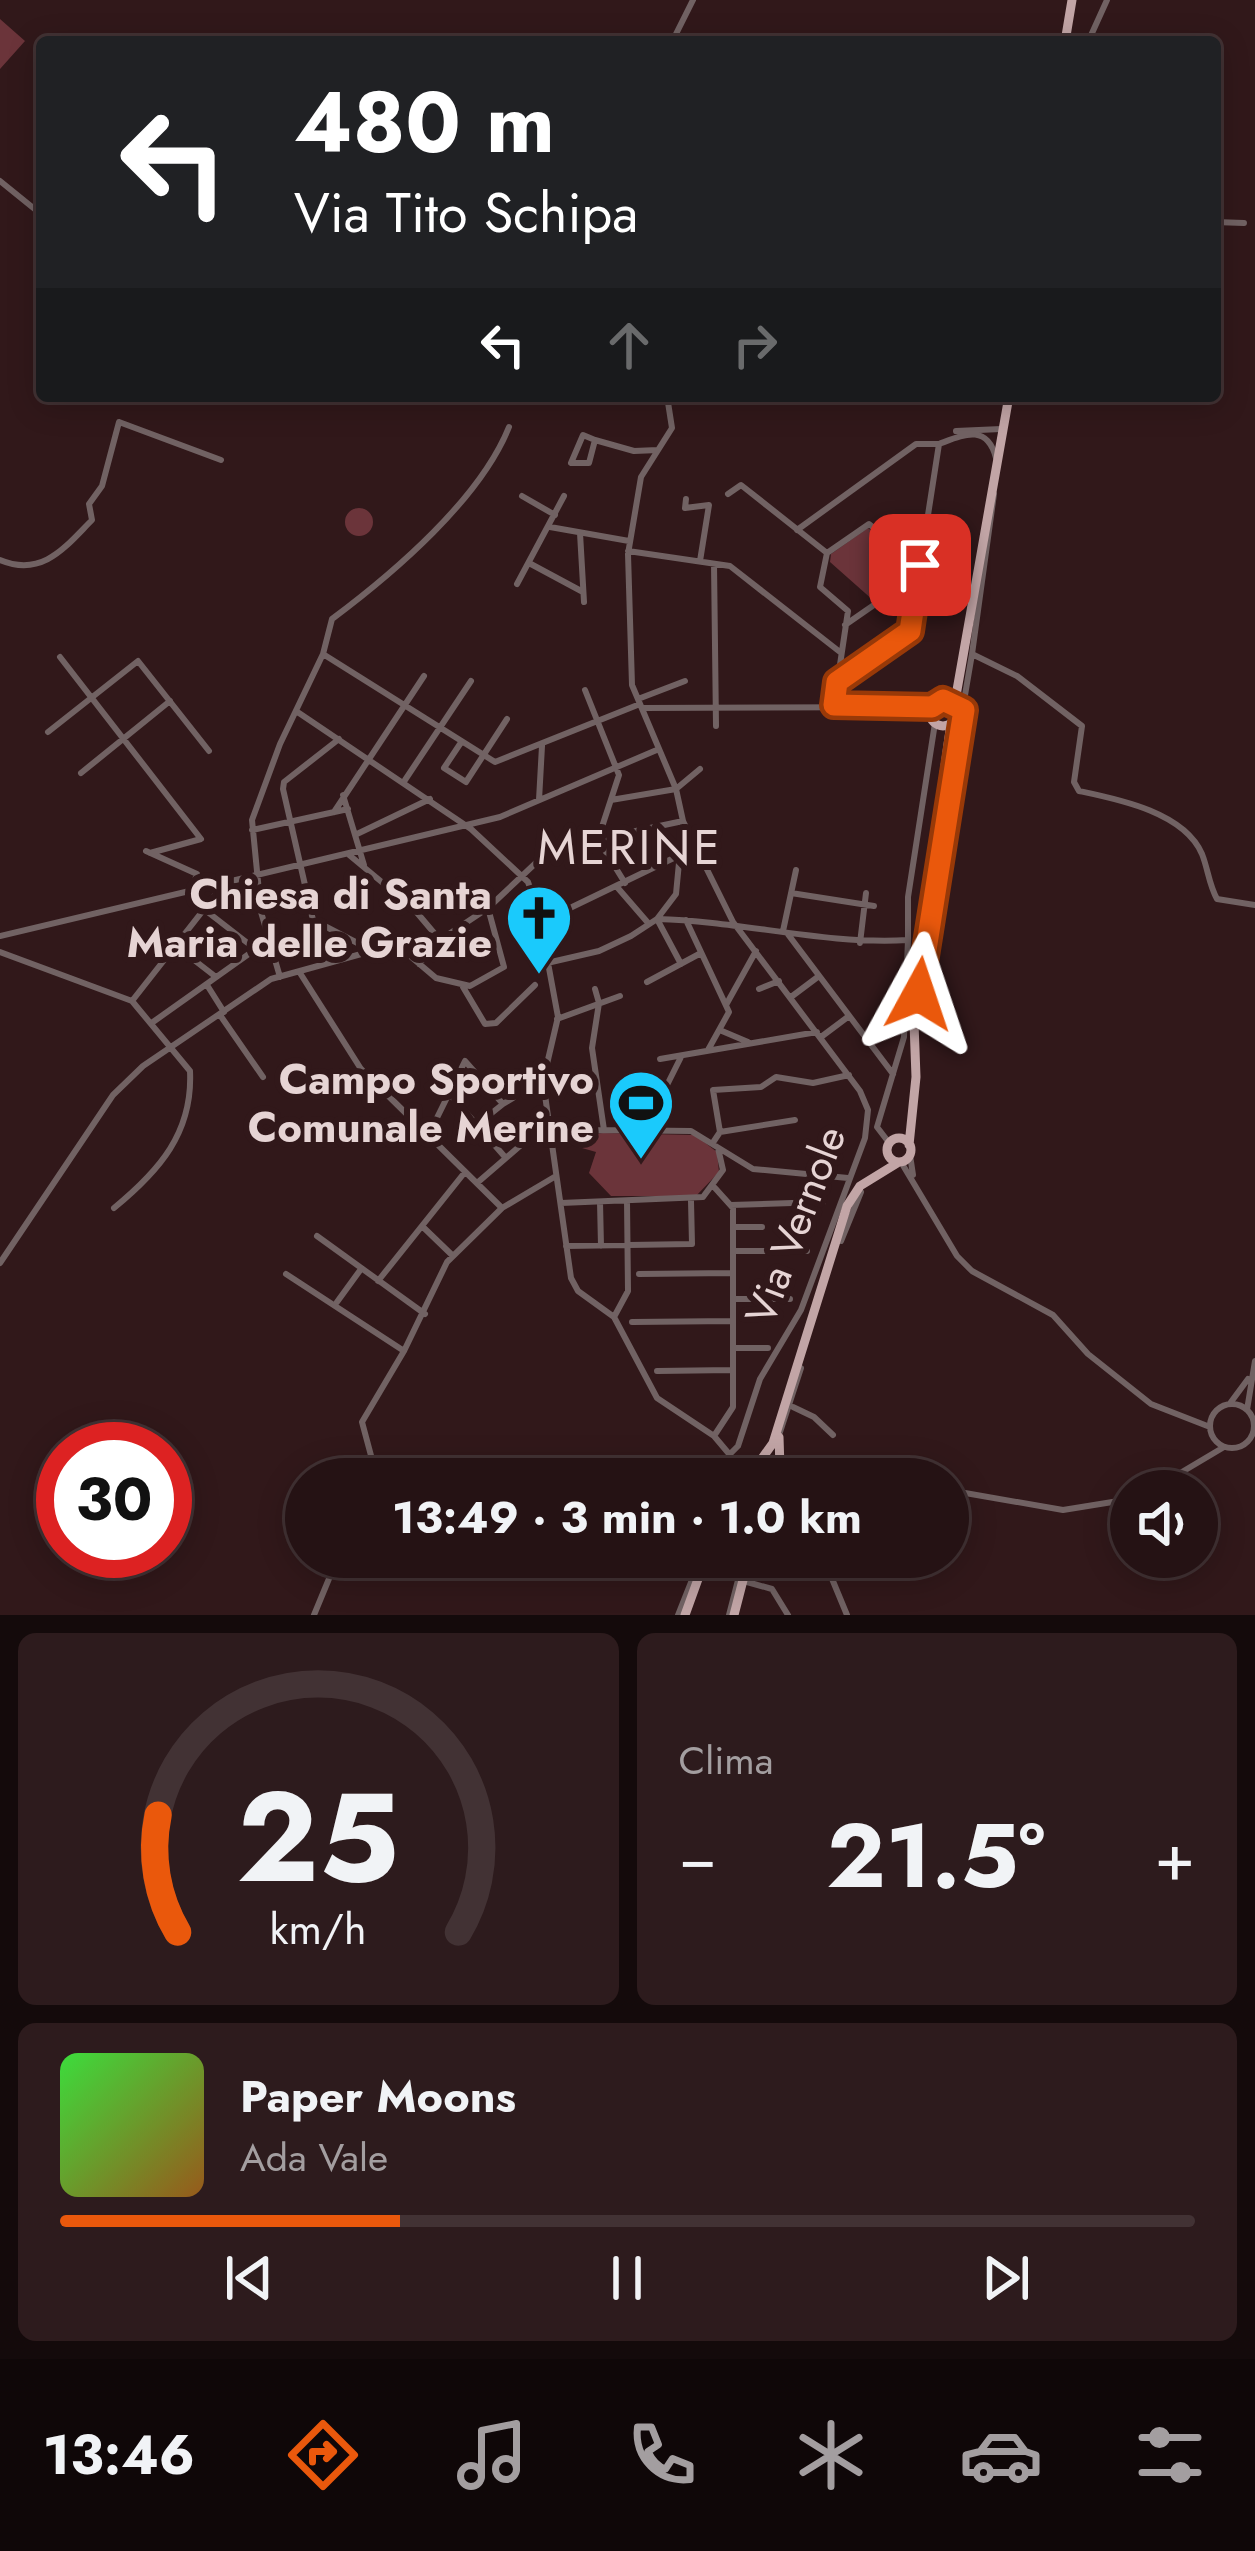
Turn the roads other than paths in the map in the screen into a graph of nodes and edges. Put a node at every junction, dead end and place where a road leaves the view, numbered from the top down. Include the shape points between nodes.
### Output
1 (693, 0) edge
2 (1072, 0) edge
3 (1107, 0) edge
4 (675, 36) edge
5 (1066, 36) edge
6 (1091, 36) edge
7 (0, 181) edge
8 (36, 210) edge
9 (1221, 222) edge
10 (1244, 223) dead end
11 (668, 402) edge
12 (1009, 402) edge
13 (509, 427) dead end
14 (995, 438) junction
15 (595, 440) junction
16 (942, 443) junction
17 (658, 450) junction
18 (221, 460) dead end
19 (728, 494) dead end
20 (522, 496) dead end
21 (564, 496) dead end
22 (995, 497) junction
23 (686, 499) dead end
24 (555, 514) junction
25 (550, 527) junction
26 (797, 530) junction
27 (580, 533) junction
28 (893, 543) junction
29 (629, 546) junction
30 (827, 553) junction
31 (0, 560) edge
32 (700, 561) junction
33 (529, 563) junction
34 (714, 564) junction
35 (920, 565) junction
36 (517, 584) dead end
37 (583, 592) junction
38 (584, 602) dead end
39 (845, 625) junction
40 (840, 652) junction
41 (972, 654) junction
42 (323, 655) junction
43 (60, 656) dead end
44 (424, 676) dead end
45 (471, 681) dead end
46 (685, 681) dead end
47 (837, 682) junction
48 (585, 690) dead end
49 (92, 696) junction
50 (170, 701) junction
51 (640, 704) junction
52 (834, 705) junction
53 (403, 706) junction
54 (716, 706) junction
55 (296, 711) junction
56 (945, 714) junction
57 (507, 719) dead end
58 (598, 722) junction
59 (716, 726) dead end
60 (439, 729) junction
61 (48, 732) dead end
62 (124, 736) junction
63 (339, 740) junction
64 (460, 744) junction
65 (542, 746) junction
66 (659, 748) junction
67 (209, 751) dead end
68 (368, 758) junction
69 (482, 759) junction
70 (616, 767) junction
71 (700, 769) dead end
72 (80, 772) dead end
73 (405, 780) junction
74 (676, 789) junction
75 (343, 795) junction
76 (430, 799) junction
77 (538, 800) junction
78 (611, 800) junction
79 (348, 809) junction
80 (334, 812) junction
81 (683, 821) junction
82 (290, 822) junction
83 (481, 822) junction
84 (465, 826) junction
85 (252, 830) junction
86 (358, 834) junction
87 (599, 839) junction
88 (485, 844) junction
89 (364, 850) junction
90 (348, 854) junction
91 (682, 854) junction
92 (300, 866) junction
93 (366, 868) junction
94 (796, 870) dead end
95 (256, 876) junction
96 (524, 878) junction
97 (226, 883) junction
98 (621, 885) junction
99 (191, 891) junction
100 (791, 893) junction
101 (866, 893) dead end
102 (869, 905) junction
103 (1255, 905) edge
104 (488, 908) junction
105 (205, 910) junction
106 (686, 920) junction
107 (653, 921) junction
108 (733, 921) junction
109 (541, 922) junction
110 (785, 932) junction
111 (0, 936) edge
112 (268, 940) junction
113 (440, 940) junction
114 (908, 940) junction
115 (860, 943) junction
116 (176, 946) junction
117 (255, 949) junction
118 (372, 951) junction
119 (0, 952) edge
120 (756, 952) junction
121 (701, 953) junction
122 (547, 963) junction
123 (419, 964) junction
124 (681, 964) junction
125 (300, 973) junction
126 (819, 976) junction
127 (280, 977) junction
128 (216, 978) junction
129 (779, 981) junction
130 (647, 982) dead end
131 (207, 985) junction
132 (535, 986) dead end
133 (463, 987) junction
134 (595, 989) dead end
135 (759, 989) dead end
136 (919, 994) dead end
137 (620, 997) dead end
138 (790, 997) junction
139 (132, 1001) junction
140 (599, 1003) junction
141 (726, 1005) junction
142 (222, 1013) junction
143 (849, 1016) junction
144 (557, 1019) junction
145 (153, 1022) junction
146 (721, 1030) junction
147 (819, 1034) junction
148 (752, 1043) junction
149 (174, 1046) junction
150 (707, 1051) junction
151 (681, 1055) junction
152 (659, 1059) dead end
153 (849, 1075) junction
154 (894, 1076) junction
155 (263, 1077) dead end
156 (448, 1092) junction
157 (513, 1098) dead end
158 (503, 1103) junction
159 (795, 1120) dead end
160 (477, 1125) junction
161 (645, 1129) junction
162 (604, 1130) junction
163 (550, 1132) junction
164 (720, 1132) junction
165 (429, 1134) junction
166 (715, 1143) junction
167 (899, 1151) junction
168 (506, 1158) junction
169 (465, 1172) junction
170 (556, 1176) junction
171 (848, 1178) junction
172 (477, 1183) junction
173 (715, 1189) junction
174 (627, 1201) junction
175 (691, 1201) junction
176 (600, 1202) junction
177 (823, 1202) dead end
178 (561, 1203) junction
179 (731, 1205) junction
180 (114, 1208) dead end
181 (502, 1208) junction
182 (422, 1227) junction
183 (733, 1227) junction
184 (763, 1227) dead end
185 (317, 1236) dead end
186 (627, 1245) junction
187 (566, 1246) junction
188 (601, 1246) junction
189 (733, 1251) junction
190 (807, 1251) dead end
191 (452, 1255) junction
192 (0, 1263) edge
193 (361, 1269) junction
194 (733, 1273) junction
195 (286, 1274) dead end
196 (640, 1274) dead end
197 (379, 1281) junction
198 (790, 1299) dead end
199 (733, 1300) junction
200 (337, 1302) junction
201 (424, 1314) junction
202 (614, 1317) junction
203 (632, 1322) dead end
204 (733, 1322) junction
205 (733, 1348) junction
206 (768, 1348) dead end
207 (404, 1352) junction
208 (1255, 1361) edge
209 (733, 1370) junction
210 (657, 1371) dead end
211 (1250, 1376) junction
212 (793, 1402) junction
213 (1229, 1404) junction
214 (1212, 1415) junction
215 (1189, 1416) junction
216 (1252, 1416) edge
217 (1210, 1427) junction
218 (833, 1435) dead end
219 (714, 1436) junction
220 (1253, 1436) edge
221 (1213, 1437) junction
222 (734, 1447) junction
223 (1224, 1447) junction
224 (372, 1458) edge
225 (729, 1458) edge
226 (738, 1458) edge
227 (763, 1458) edge
228 (783, 1458) edge
229 (1196, 1464) junction
230 (1186, 1470) edge
231 (969, 1494) edge
232 (1110, 1502) edge
233 (329, 1578) edge
234 (695, 1578) edge
235 (743, 1578) edge
236 (747, 1578) edge
237 (832, 1578) edge
238 (747, 1582) junction
239 (314, 1615) edge
240 (682, 1615) edge
241 (734, 1615) edge
242 (788, 1615) edge
243 (847, 1615) edge

1 - 4 street
2 - 5 main road
3 - 6 street
7 - 8 street
9 - 10 street
11 - 17 street via 672,428
12 - 14 main road
13 - 42 street via 476,488 332,619
14 - 16 street via 961,428
14 - 22 main road
15 - 15 street via 590,463 571,463 579,439
15 - 17 street
16 - 26 street via 916,444
16 - 35 street
17 - 29 street via 641,478
18 - 31 street via 119,422 102,486 89,504 92,520 70,549 25,565
19 - 26 street via 741,485
20 - 24 street
21 - 24 street
22 - 41 street
22 - 56 main road
23 - 32 street via 685,508 709,506
24 - 25 street
25 - 27 street
25 - 33 street
26 - 30 street
27 - 29 street
27 - 37 street
28 - 30 street via 869,524
28 - 35 street
28 - 39 street via 884,598
29 - 32 street
29 - 51 street via 630,670
30 - 39 street via 820,586 848,611
32 - 34 street
33 - 36 street
33 - 37 street
34 - 40 street via 734,568
34 - 54 street
35 - 47 street via 910,631
37 - 38 street
39 - 40 street
40 - 47 street
41 - 56 street
41 - 103 street via 1017,676 1082,726 1078,791 1171,822 1201,853 1219,900
42 - 53 street
42 - 55 street
43 - 49 street
44 - 53 street
45 - 60 street
46 - 51 street
47 - 52 street
48 - 58 street
49 - 50 street via 138,661
49 - 61 street
49 - 62 street
50 - 62 street
50 - 67 street
51 - 54 street
51 - 58 street
51 - 66 street
52 - 54 street
52 - 56 street
53 - 60 street
53 - 68 street
54 - 59 street
55 - 63 street
55 - 85 street
56 - 114 street via 908,897
56 - 136 street
56 - 167 main road via 913,996 916,1077
57 - 69 street
58 - 65 street
58 - 70 street
60 - 64 street
60 - 73 street
62 - 72 street
62 - 99 street via 201,838 148,852 196,874
63 - 68 street
63 - 82 street via 284,782
64 - 69 street
64 - 69 street via 444,768 466,782
65 - 69 street via 508,760
65 - 77 street
66 - 70 street
66 - 74 street
68 - 73 street
68 - 75 street
70 - 77 street
70 - 78 street
71 - 74 street
73 - 76 street
74 - 78 street
74 - 81 street
75 - 79 street
75 - 80 street
76 - 84 street
76 - 86 street
77 - 83 street
78 - 87 street
79 - 80 street
79 - 86 street
80 - 82 street
81 - 87 street
81 - 91 street
81 - 108 street, Via Vernole
82 - 85 street
82 - 92 street
83 - 84 street
83 - 88 street
84 - 88 street
84 - 89 street
85 - 95 street
86 - 89 street
87 - 96 street via 540,859
87 - 98 street
88 - 96 street
89 - 90 street
89 - 93 street
90 - 92 street
90 - 93 street
91 - 98 street
91 - 107 street via 676,894
92 - 95 street
92 - 118 street via 315,923
93 - 113 street
94 - 100 street
95 - 97 street
95 - 112 street
96 - 104 street
96 - 109 street
97 - 99 street
97 - 105 street
98 - 107 street
98 - 109 street
99 - 111 street
100 - 102 street
100 - 110 street
101 - 102 street
102 - 115 street
104 - 113 street
104 - 133 street via 504,967
105 - 116 street
105 - 117 street
106 - 107 street
106 - 108 street
106 - 121 street
107 - 122 street via 599,951
107 - 124 street
108 - 110 street
108 - 120 street, Via Vernole
109 - 122 street
110 - 115 street
110 - 126 street
112 - 117 street
112 - 127 street
113 - 123 street
114 - 115 street
114 - 154 street
116 - 128 street
116 - 139 street
117 - 128 street
118 - 123 street via 399,949
118 - 125 street
119 - 139 street
120 - 129 street, Via Vernole
120 - 141 street
121 - 124 street
121 - 141 street
122 - 144 street
123 - 133 street
124 - 130 street
125 - 127 street
125 - 165 street via 362,1069
126 - 138 street
126 - 143 street
127 - 142 street
128 - 131 street
129 - 135 street
129 - 138 street, Via Vernole
131 - 142 street
131 - 145 street
132 - 133 street via 485,1024
134 - 140 street
137 - 140 street
138 - 147 street, Via Vernole
139 - 145 street
140 - 144 street
140 - 162 street via 592,1048
141 - 146 street
142 - 149 street
142 - 155 street
143 - 147 street
143 - 154 street
144 - 163 street via 543,1073
145 - 149 street
146 - 148 street
146 - 150 street
147 - 148 street
147 - 153 street, Via Vernole
148 - 150 street
149 - 180 street via 190,1071 177,1144
149 - 192 street via 113,1095
150 - 151 street
151 - 152 street
151 - 161 street
153 - 164 street via 813,1083 776,1077 761,1087 713,1090
153 - 171 street, Via Vernole via 868,1118
154 - 167 street via 878,1133
156 - 158 street via 465,1061
156 - 160 street
156 - 165 street
157 - 158 street
158 - 160 street
159 - 164 street
160 - 168 street
161 - 162 street
161 - 166 street via 692,1131
162 - 163 street
163 - 168 street via 528,1138
163 - 170 street
164 - 166 street
165 - 169 street
166 - 171 street via 753,1169
166 - 173 street via 723,1171
167 - 212 main road via 847,1207
167 - 215 street via 971,1271 1053,1315 1151,1404
168 - 172 street
169 - 172 street
169 - 182 street
170 - 178 street
170 - 181 street
171 - 222 street, Via Vernole via 801,1310 760,1379
172 - 181 street
173 - 175 street
173 - 179 street
174 - 175 street
174 - 176 street
174 - 186 street
175 - 186 street via 692,1244
176 - 178 street
176 - 188 street
177 - 179 street
178 - 187 street
179 - 183 street
181 - 191 street
182 - 191 street
182 - 197 street
183 - 184 street
183 - 189 street
185 - 193 street
186 - 188 street
186 - 202 street via 628,1291
187 - 188 street
187 - 202 street via 573,1285
189 - 190 street
189 - 194 street
191 - 201 street
193 - 197 street
193 - 200 street
194 - 196 street
194 - 199 street
195 - 200 street
197 - 201 street
198 - 199 street
199 - 204 street
200 - 207 street
201 - 207 street
202 - 219 street via 657,1398
203 - 204 street
204 - 205 street
205 - 206 street
205 - 209 street
207 - 224 street via 362,1422
208 - 211 street
209 - 210 street
209 - 219 street via 733,1407
211 - 213 street
211 - 216 street
212 - 218 street
212 - 227 main road
212 - 228 main road via 780,1432
213 - 214 street
213 - 216 street
214 - 215 street
214 - 217 street
215 - 217 street
216 - 220 street
217 - 221 street
219 - 222 street
220 - 223 street
221 - 223 street
221 - 229 street
222 - 225 street, Via Vernole
222 - 226 street
223 - 229 street
229 - 230 street
231 - 232 street via 1063,1510
233 - 239 street
234 - 240 main road
235 - 241 main road
236 - 238 street
237 - 243 street
238 - 241 street
238 - 242 street via 772,1589

